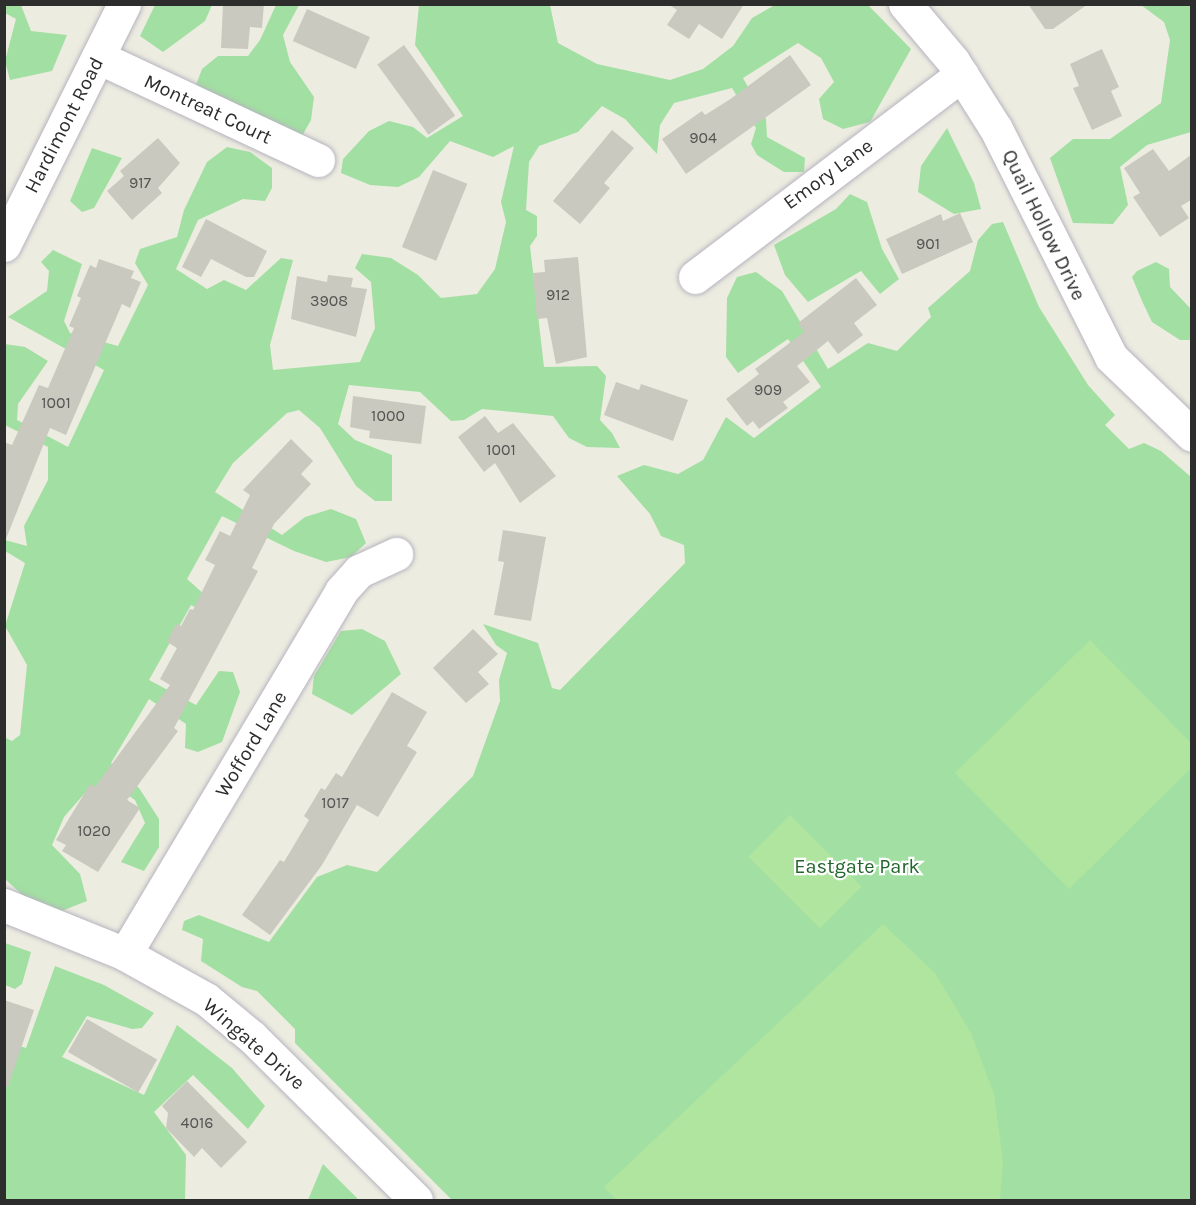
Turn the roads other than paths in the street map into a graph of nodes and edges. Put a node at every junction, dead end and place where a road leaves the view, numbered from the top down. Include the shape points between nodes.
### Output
1 (124, 4) edge
2 (905, 4) edge
3 (98, 57) junction
4 (962, 74) junction
5 (318, 160) dead end
6 (4, 245) edge
7 (695, 277) dead end
8 (1191, 435) edge
9 (396, 554) dead end
10 (4, 905) edge
11 (125, 954) junction
12 (410, 1199) edge

1 - 3 street, Hardimont Road
2 - 4 street, Quail Hollow Drive
3 - 5 street, Montreat Court
3 - 6 street, Hardimont Road
4 - 7 street, Emory Lane
4 - 8 street, Quail Hollow Drive via 1025,182 1111,357
9 - 11 street, Wofford Lane via 359,571 341,591
10 - 11 street, Wingate Drive
11 - 12 street, Wingate Drive via 206,999 252,1037

